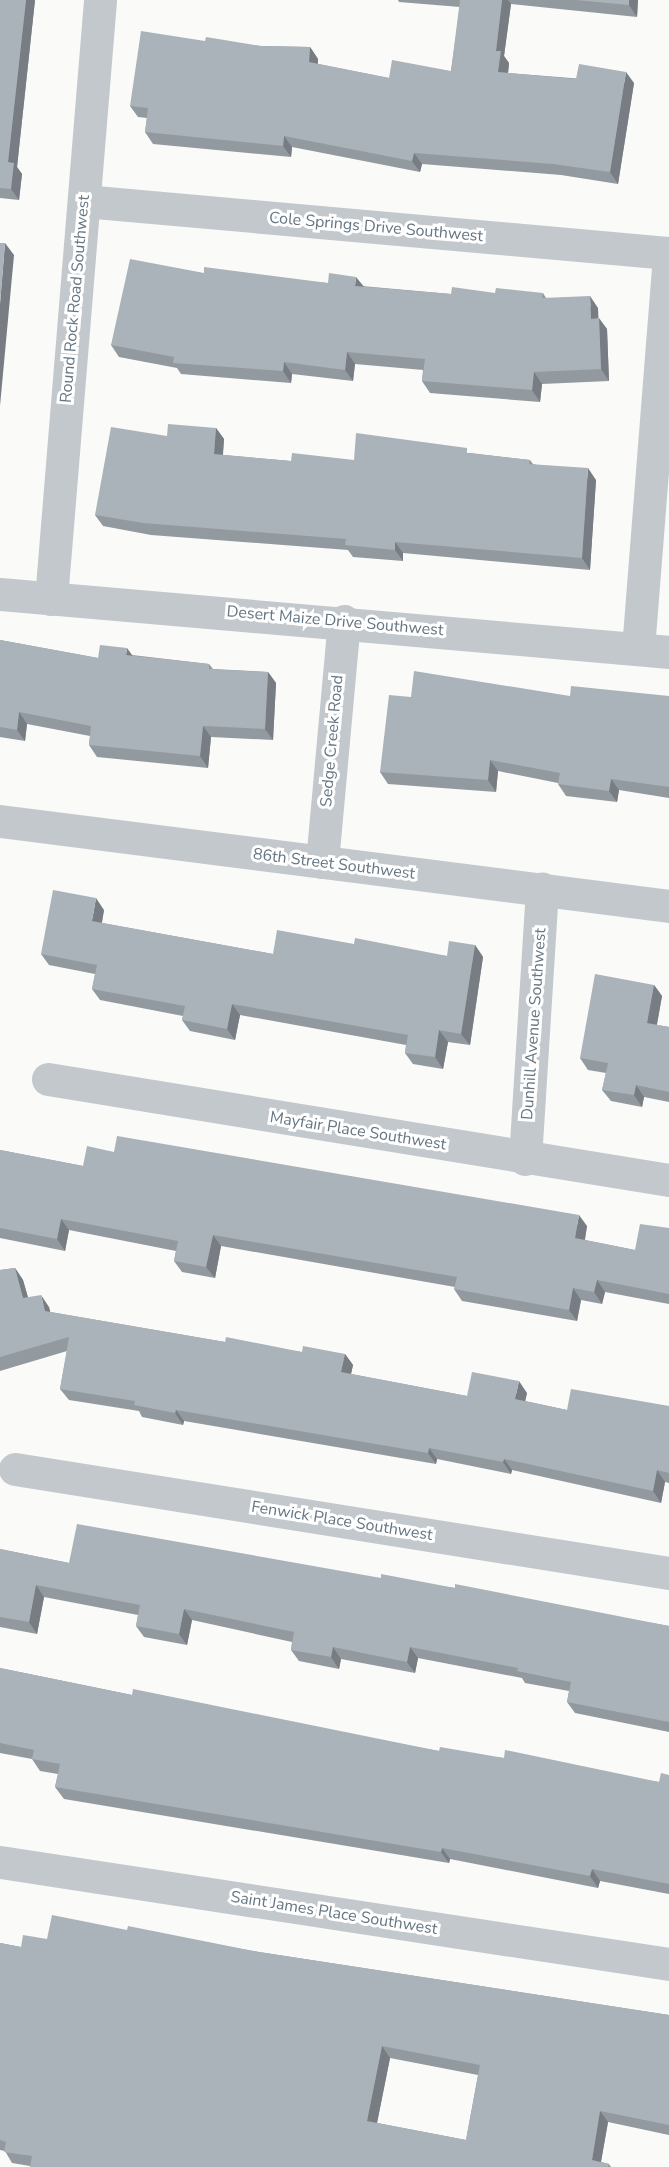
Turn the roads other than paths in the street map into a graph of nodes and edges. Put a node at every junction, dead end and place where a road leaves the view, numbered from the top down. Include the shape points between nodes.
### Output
1 (100, 0) edge
2 (84, 201) junction
3 (669, 253) edge
4 (669, 258) edge
5 (0, 594) edge
6 (51, 599) junction
7 (344, 621) junction
8 (653, 650) edge
9 (0, 821) edge
10 (322, 862) junction
11 (542, 889) junction
12 (669, 906) edge
13 (48, 1079) dead end
14 (525, 1159) junction
15 (669, 1180) edge
16 (15, 1469) dead end
17 (669, 1573) edge
18 (0, 1862) edge
19 (669, 1964) edge

1 - 2 street, Round Rock Road Southwest
2 - 3 street, Cole Springs Drive Southwest
2 - 6 street, Round Rock Road Southwest
4 - 8 street
5 - 6 street, Desert Maize Drive Southwest
6 - 7 street, Desert Maize Drive Southwest
7 - 8 street, Desert Maize Drive Southwest
7 - 10 street, Sedge Creek Road
9 - 10 street, 86th Street Southwest
10 - 11 street, 86th Street Southwest
11 - 12 street, 86th Street Southwest
11 - 14 street, Dunhill Avenue Southwest
13 - 14 street, Mayfair Place Southwest
14 - 15 street, Mayfair Place Southwest
16 - 17 street, Fenwick Place Southwest
18 - 19 street, Saint James Place Southwest

